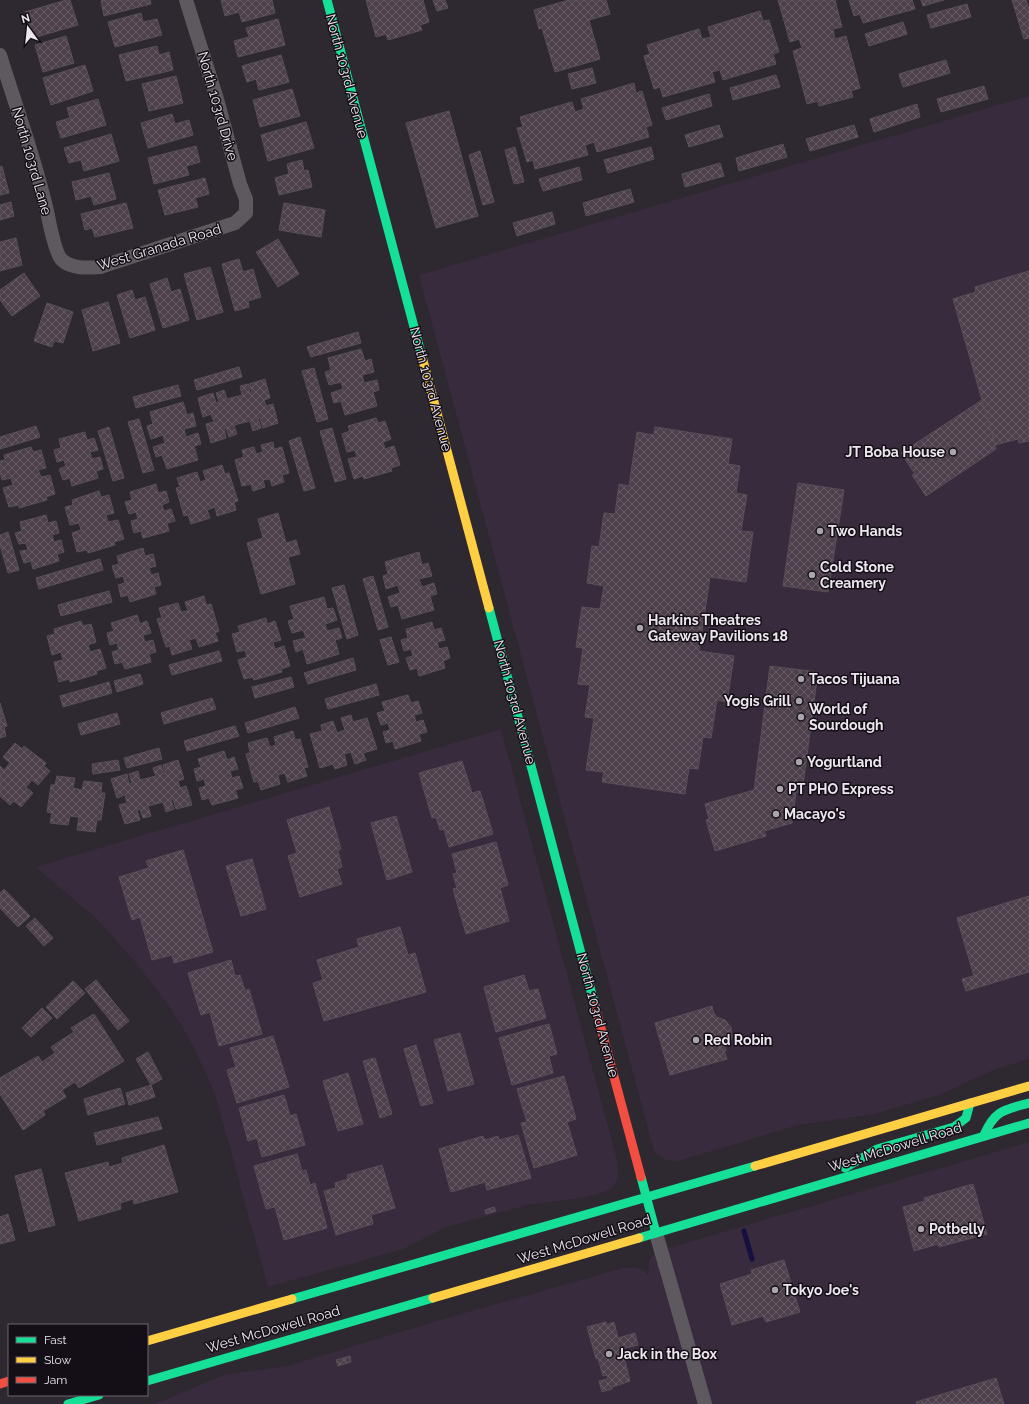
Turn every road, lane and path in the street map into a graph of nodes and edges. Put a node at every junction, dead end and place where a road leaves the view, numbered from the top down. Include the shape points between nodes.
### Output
1 (186, 0) edge
2 (327, 0) edge
3 (0, 55) edge
4 (246, 214) joint
5 (68, 264) joint
6 (1029, 1086) edge
7 (970, 1103) junction
8 (1029, 1103) edge
9 (1029, 1122) edge
10 (984, 1136) junction
11 (818, 1185) junction
12 (646, 1198) junction
13 (656, 1233) junction
14 (148, 1341) edge
15 (148, 1381) edge
16 (96, 1396) edge
17 (68, 1404) edge
18 (705, 1404) edge

1 - 4 street, North 103rd Drive via 246,199
2 - 12 main road, North 103rd Avenue
3 - 5 street, North 103rd Lane via 40,180 55,246 60,259
4 - 5 street, West Granada Road via 236,223 100,267 83,269
6 - 7 main road, West McDowell Road
7 - 11 main road via 969,1116 954,1127 877,1149
7 - 12 main road, West McDowell Road
8 - 10 main road via 1002,1110 989,1123
9 - 10 main road, West McDowell Road
10 - 11 main road, West McDowell Road
11 - 13 main road, West McDowell Road
12 - 13 main road, North 103rd Avenue
12 - 14 main road, West McDowell Road
13 - 15 main road, West McDowell Road
13 - 18 street, North 103rd Avenue
16 - 17 main road

